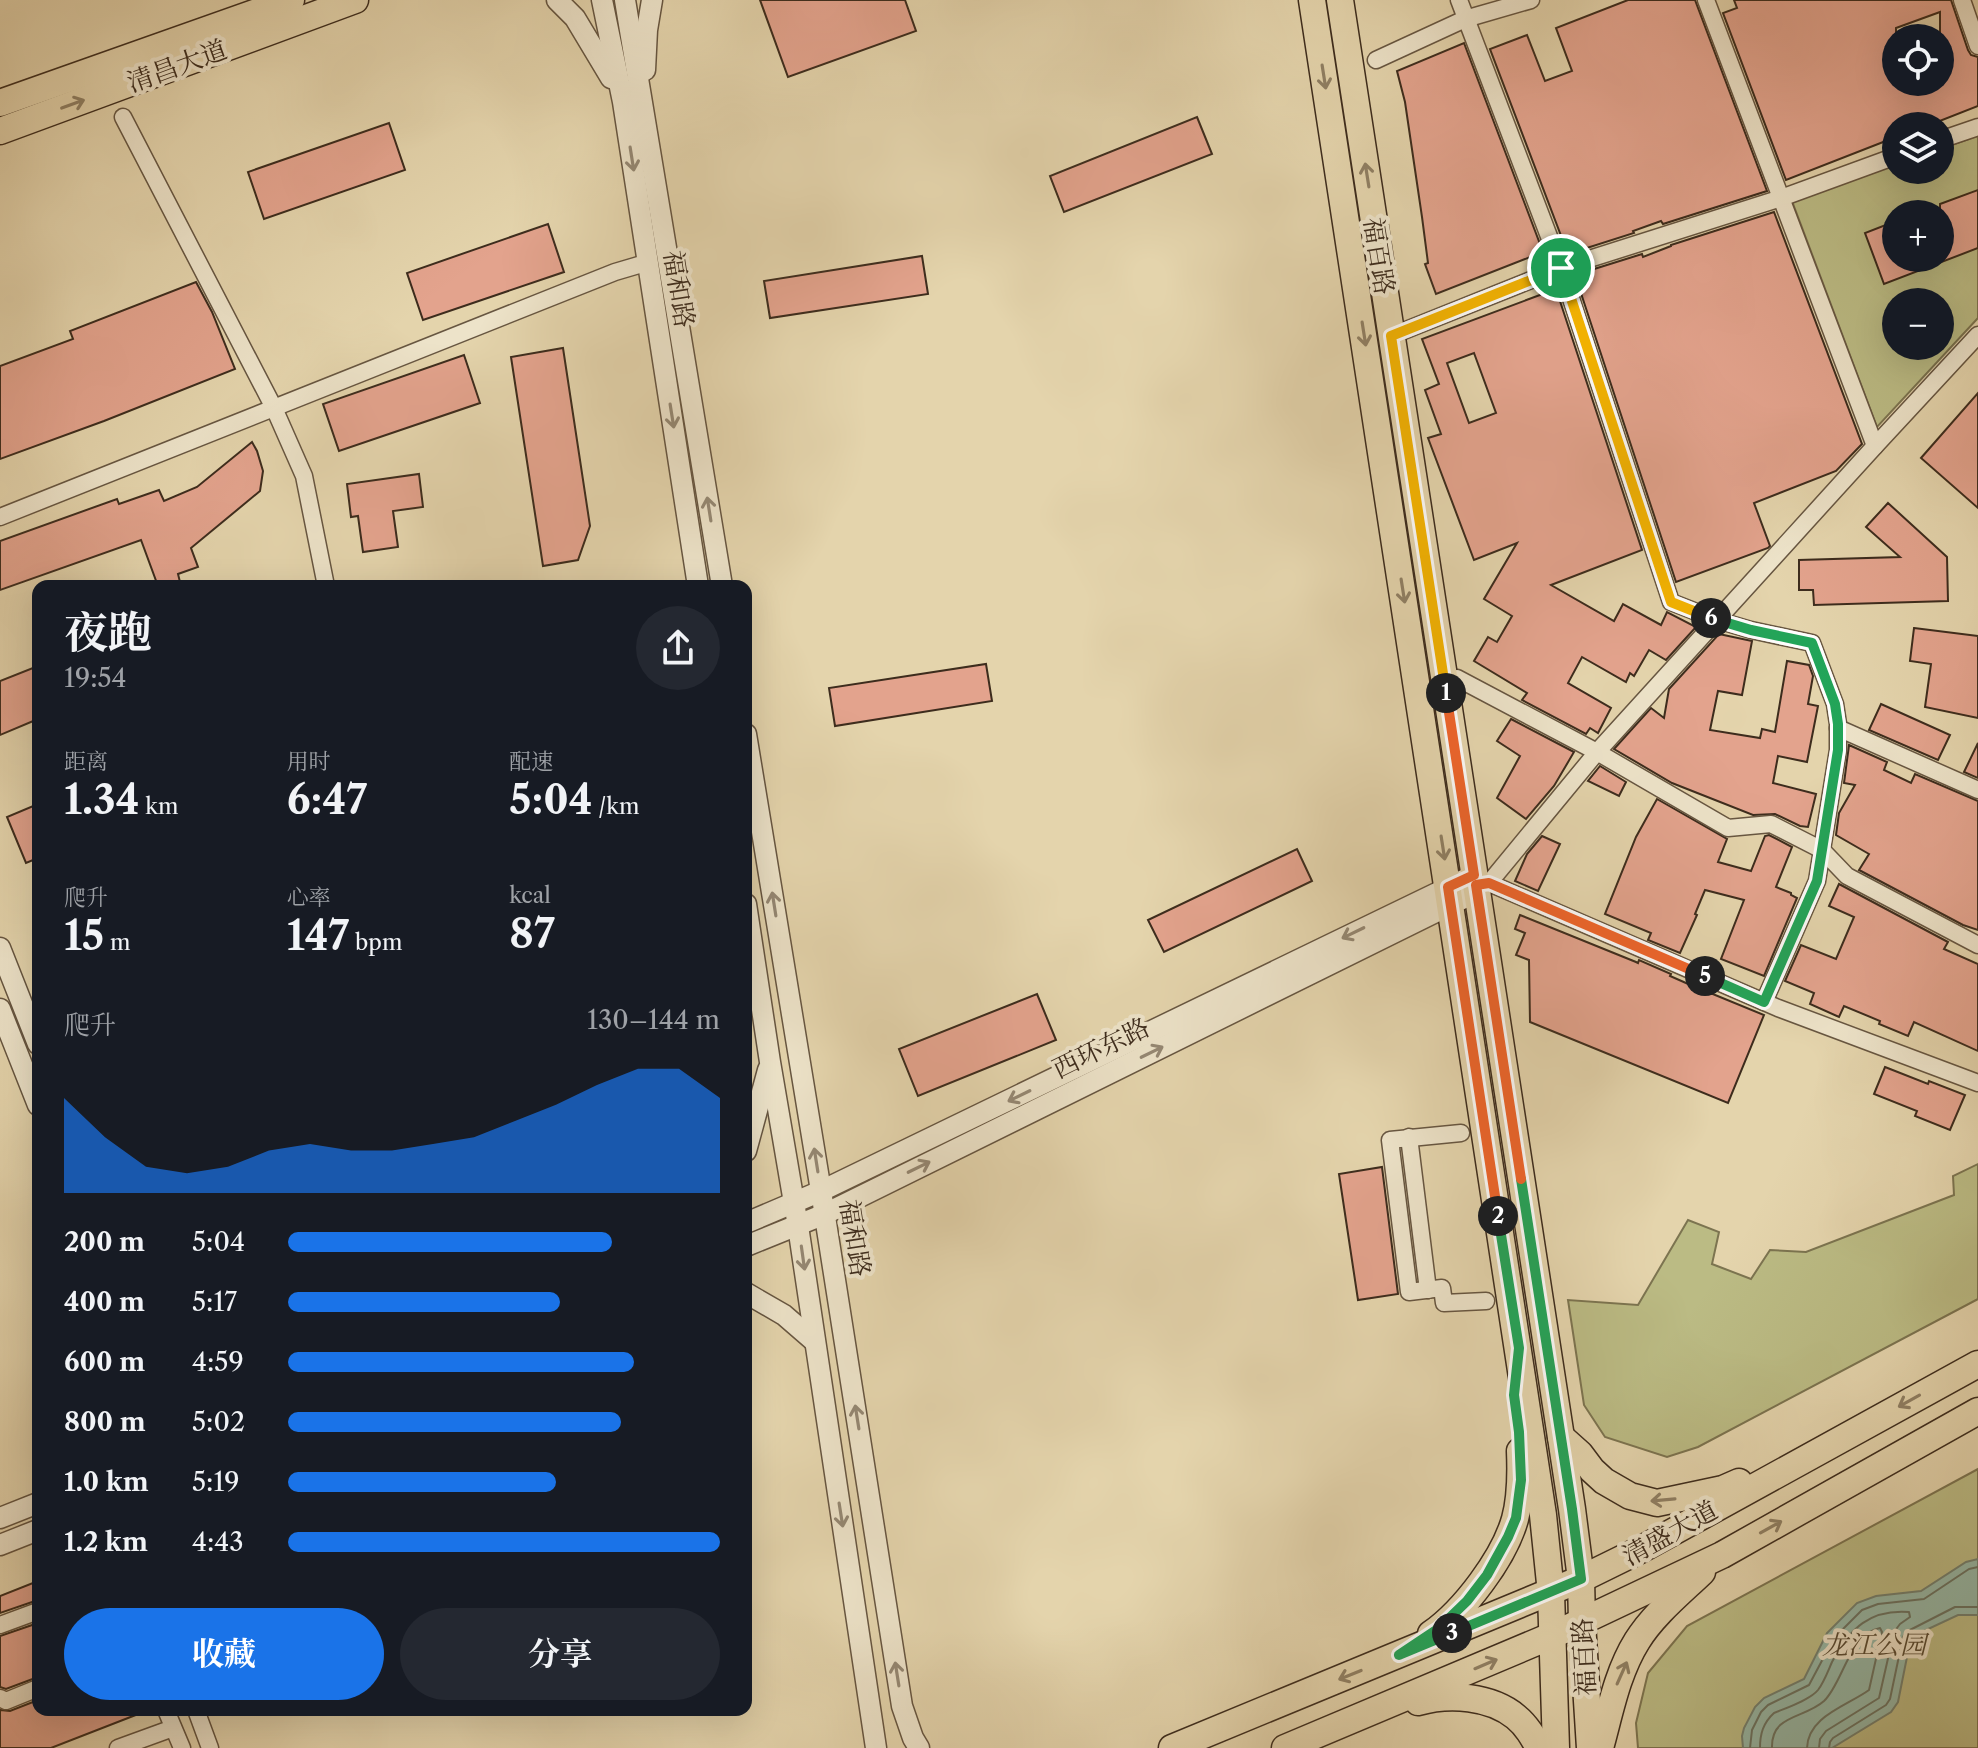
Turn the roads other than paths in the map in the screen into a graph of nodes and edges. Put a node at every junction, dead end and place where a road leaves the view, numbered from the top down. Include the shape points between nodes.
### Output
1 (291, 0) edge
2 (355, 0) edge
3 (557, 0) edge
4 (602, 0) edge
5 (625, 0) edge
6 (652, 0) edge
7 (1312, 0) edge
8 (1340, 0) edge
9 (1459, 0) edge
10 (1531, 0) edge
11 (1706, 0) edge
12 (1962, 0) edge
13 (1465, 19) junction
14 (1978, 46) edge
15 (1376, 60) dead end
16 (0, 103) edge
17 (633, 106) junction
18 (123, 117) dead end
19 (1978, 127) edge
20 (0, 131) edge
21 (1954, 135) edge
22 (1882, 161) edge
23 (1781, 198) junction
24 (649, 262) junction
25 (1561, 268) junction
26 (1978, 335) edge
27 (1391, 336) junction
28 (274, 408) junction
29 (1875, 446) junction
30 (0, 517) edge
31 (325, 580) edge
32 (697, 580) edge
33 (721, 580) edge
34 (1717, 620) junction
35 (1457, 678) dead end
36 (1838, 728) junction
37 (1597, 752) junction
38 (752, 771) edge
39 (1978, 790) edge
40 (1822, 850) junction
41 (1479, 884) junction
42 (1450, 895) junction
43 (752, 944) edge
44 (1978, 945) edge
45 (0, 948) edge
46 (1764, 1002) junction
47 (0, 1009) edge
48 (32, 1029) edge
49 (770, 1062) junction
50 (1978, 1083) edge
51 (32, 1090) edge
52 (752, 1129) edge
53 (1461, 1133) dead end
54 (821, 1191) junction
55 (795, 1204) junction
56 (825, 1214) junction
57 (752, 1221) edge
58 (798, 1226) junction
59 (752, 1244) edge
60 (752, 1296) edge
61 (1486, 1301) dead end
62 (814, 1341) junction
63 (1519, 1348) junction
64 (1978, 1364) edge
65 (1978, 1411) edge
66 (1561, 1437) junction
67 (1817, 1452) junction
68 (32, 1505) edge
69 (0, 1518) edge
70 (32, 1532) edge
71 (0, 1545) edge
72 (1722, 1555) junction
73 (1581, 1579) junction
74 (1551, 1593) junction
75 (32, 1613) edge
76 (1582, 1622) junction
77 (0, 1625) edge
78 (1551, 1636) junction
79 (1399, 1655) junction
80 (32, 1690) edge
81 (0, 1698) edge
82 (168, 1716) edge
83 (198, 1716) edge
84 (1353, 1720) junction
85 (173, 1728) junction
86 (118, 1748) edge
87 (182, 1748) edge
88 (210, 1748) edge
89 (876, 1748) edge
90 (919, 1748) edge
91 (1172, 1748) edge
92 (1285, 1748) edge
93 (1539, 1748) edge
94 (1556, 1748) edge
95 (1590, 1748) edge
96 (1600, 1748) edge

1 - 16 main road, 清昌大道
20 -> 2 main road, 清昌大道
3 - 17 street via 575,18
4 - 17 street, 福和路
5 - 17 street, 福和路
6 - 17 street
7 -> 42 main road, 福百路
27 -> 8 main road, 福百路
9 - 13 street
10 - 13 street
11 - 23 street
12 - 14 street
13 - 15 street
13 - 25 street
17 -> 24 street, 福和路
33 -> 17 street, 福和路
18 - 28 street
19 - 21 street
22 - 23 street
23 - 25 street
23 - 29 street
24 - 28 street
24 -> 32 street, 福和路
25 - 27 street
25 - 34 street via 1671,602
26 - 29 street
27 - 41 main road, 福百路
28 - 30 street
28 - 31 street via 304,476
29 - 34 street
34 - 36 street via 1812,643 1835,704
34 - 37 street
35 - 37 street
36 - 39 street
36 - 40 street
37 - 40 street via 1728,828 1771,824
37 - 41 street
54 -> 38 street, 福和路
40 - 44 street via 1847,876
40 - 46 street via 1817,881
41 - 42 street, 西环东路
41 - 46 street
41 - 66 main road, 福百路
42 -> 54 street, 西环东路
56 -> 42 street, 西环东路
42 - 63 main road, 福百路
43 - 49 street, 福和路
45 - 48 street
46 - 50 street
47 - 51 street
49 - 52 street
49 - 55 street, 福和路
53 - 61 street via 1390,1140 1409,1292 1442,1288 1444,1303
54 - 55 street, 西环东路
54 - 56 street, 福和路
55 - 57 street, 西环东路
55 - 58 street, 福和路
56 - 58 street, 西环东路
90 -> 56 street, 福和路 via 902,1706
58 - 59 street, 西环东路
58 -> 62 street, 福和路
60 - 62 street
62 -> 89 street, 福和路
63 - 74 main road, 福百路
63 - 79 main road via 1514,1395 1521,1480 1516,1518 1487,1575 1467,1601
64 -> 67 main road, 清盛大道
72 -> 65 main road, 清盛大道
67 -> 66 main road via 1723,1489 1657,1503 1604,1481
66 - 73 main road, 福百路
67 - 73 main road, 清盛大道
68 - 69 street
70 - 71 street
72 - 76 main road, 清盛大道
96 -> 72 main road via 1617,1683 1637,1640
73 - 74 main road, 清盛大道
73 - 76 main road, 福百路
74 - 78 main road, 福百路
74 - 79 main road, 清盛大道
75 - 77 street
76 - 78 main road, 清盛大道
76 - 95 main road, 福百路
84 -> 78 main road, 清盛大道
78 - 94 main road, 福百路
79 -> 91 main road, 清盛大道
80 - 81 street via 6,1701
82 - 85 street
83 - 88 street
84 - 92 main road, 清盛大道
84 - 93 main road via 1428,1699 1468,1698 1515,1716
85 - 86 street
85 - 87 street

